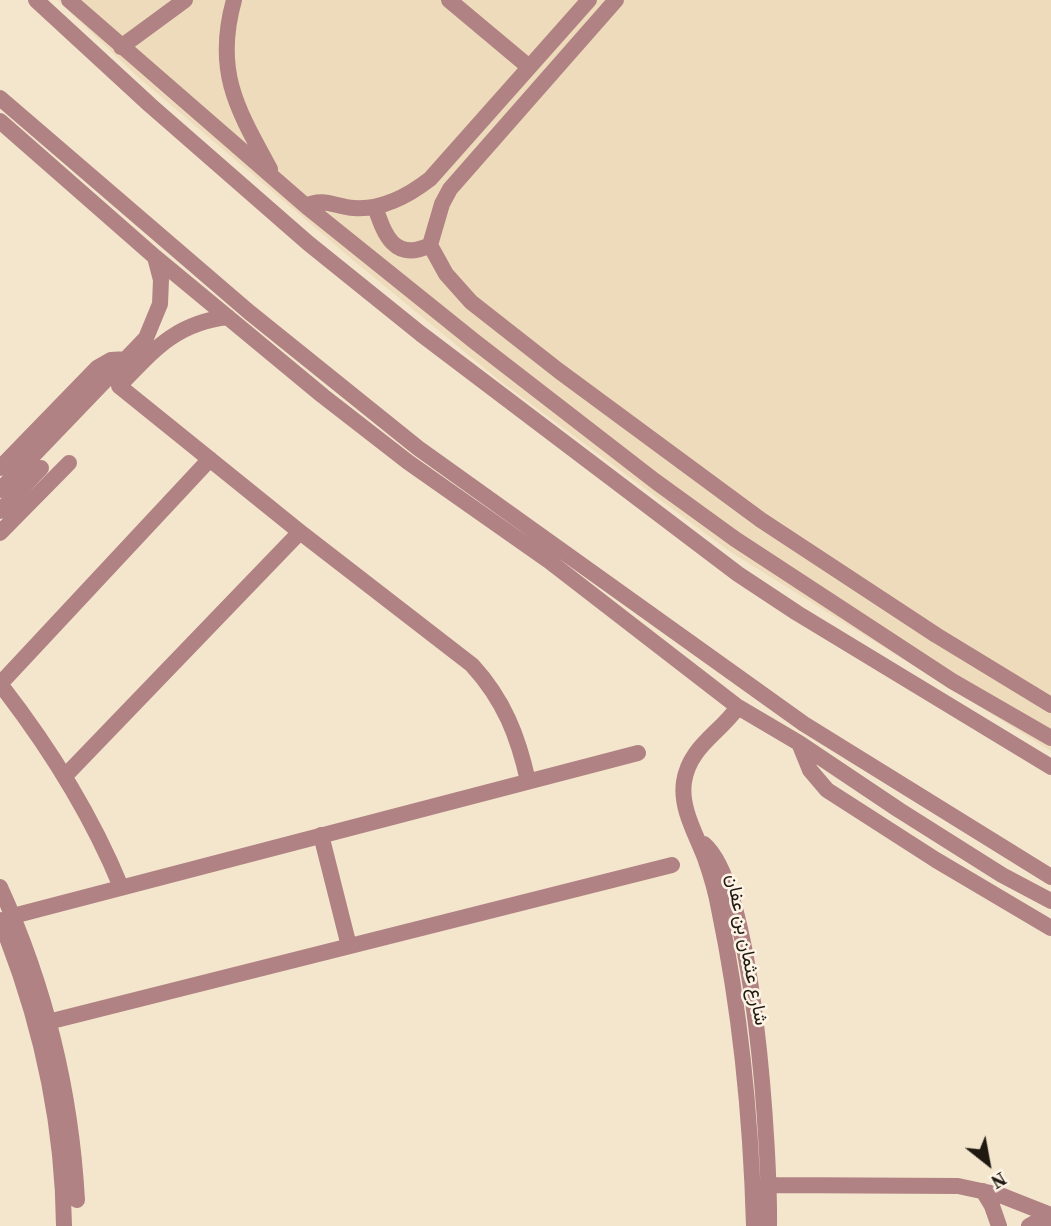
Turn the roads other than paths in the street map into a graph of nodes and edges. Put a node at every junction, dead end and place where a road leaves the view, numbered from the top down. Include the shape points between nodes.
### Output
1 (36, 0) edge
2 (69, 0) edge
3 (185, 0) edge
4 (234, 0) edge
5 (449, 0) edge
6 (589, 0) edge
7 (616, 0) edge
8 (558, 34) junction
9 (118, 44) junction
10 (575, 45) junction
11 (99, 58) junction
12 (529, 67) junction
13 (0, 98) edge
14 (0, 121) edge
15 (276, 180) junction
16 (306, 206) junction
17 (375, 207) junction
18 (430, 245) junction
19 (155, 257) junction
20 (228, 317) junction
21 (127, 359) junction
22 (210, 459) junction
23 (69, 463) dead end
24 (0, 468) edge
25 (41, 468) dead end
26 (0, 490) edge
27 (0, 511) edge
28 (300, 532) junction
29 (0, 533) edge
30 (0, 684) edge
31 (1051, 705) edge
32 (738, 707) junction
33 (1051, 738) edge
34 (799, 743) junction
35 (638, 753) dead end
36 (1051, 767) edge
37 (65, 776) junction
38 (528, 781) junction
39 (321, 835) junction
40 (698, 840) junction
41 (672, 865) dead end
42 (1051, 877) edge
43 (0, 887) edge
44 (121, 887) junction
45 (1051, 901) edge
46 (6, 918) edge
47 (1051, 928) edge
48 (349, 946) junction
49 (48, 1022) junction
50 (770, 1185) junction
51 (983, 1191) junction
52 (77, 1200) dead end
53 (1051, 1217) edge
54 (64, 1226) edge
55 (754, 1226) edge
56 (769, 1226) edge
57 (999, 1226) edge
58 (1029, 1226) edge

1 - 11 street
2 - 9 street
3 - 9 street
4 - 15 street via 226,50 230,85 242,118
5 - 12 street
6 - 8 street
7 - 10 street
8 - 10 street
8 - 12 street
9 - 11 street
9 - 15 street
10 - 18 street via 450,189
11 - 36 street via 368,293 738,574
12 - 17 street via 430,179 407,195
13 - 42 street via 238,303 418,448 804,724
14 - 19 street
15 - 16 street
16 - 17 street via 318,201 356,209
16 - 33 street via 474,341 735,539 952,681
17 - 18 street via 391,243 409,249
18 - 31 street via 446,274 471,302 749,512
19 - 20 street
19 - 21 street via 161,292 156,316 146,338
20 - 22 street via 178,331 119,386
20 - 32 street via 408,462 549,561
21 - 24 street via 111,360 97,368
21 - 26 street
22 - 28 street
22 - 30 street
23 - 29 street
25 - 27 street
28 - 37 street
28 - 38 street via 472,665 508,716
30 - 37 street
32 - 34 street
32 - 40 street, شارع عثمان بن عفان via 694,754 686,769 684,802
34 - 45 street via 911,818
34 - 47 street via 810,770 827,790
35 - 38 street
37 - 44 street
38 - 39 street
39 - 44 street
39 - 48 street
40 - 50 street via 722,868 744,953 758,1036
40 - 55 street, شارع عثمان بن عفان via 719,908 740,1026 752,1145
41 - 48 street
43 - 46 street
44 - 46 street
46 - 49 street
46 - 54 street via 52,1089 61,1146
48 - 49 street
49 - 52 street via 68,1110
50 - 51 street via 931,1185
50 - 56 street
51 - 53 street via 1017,1200
51 - 57 street
53 - 58 street

